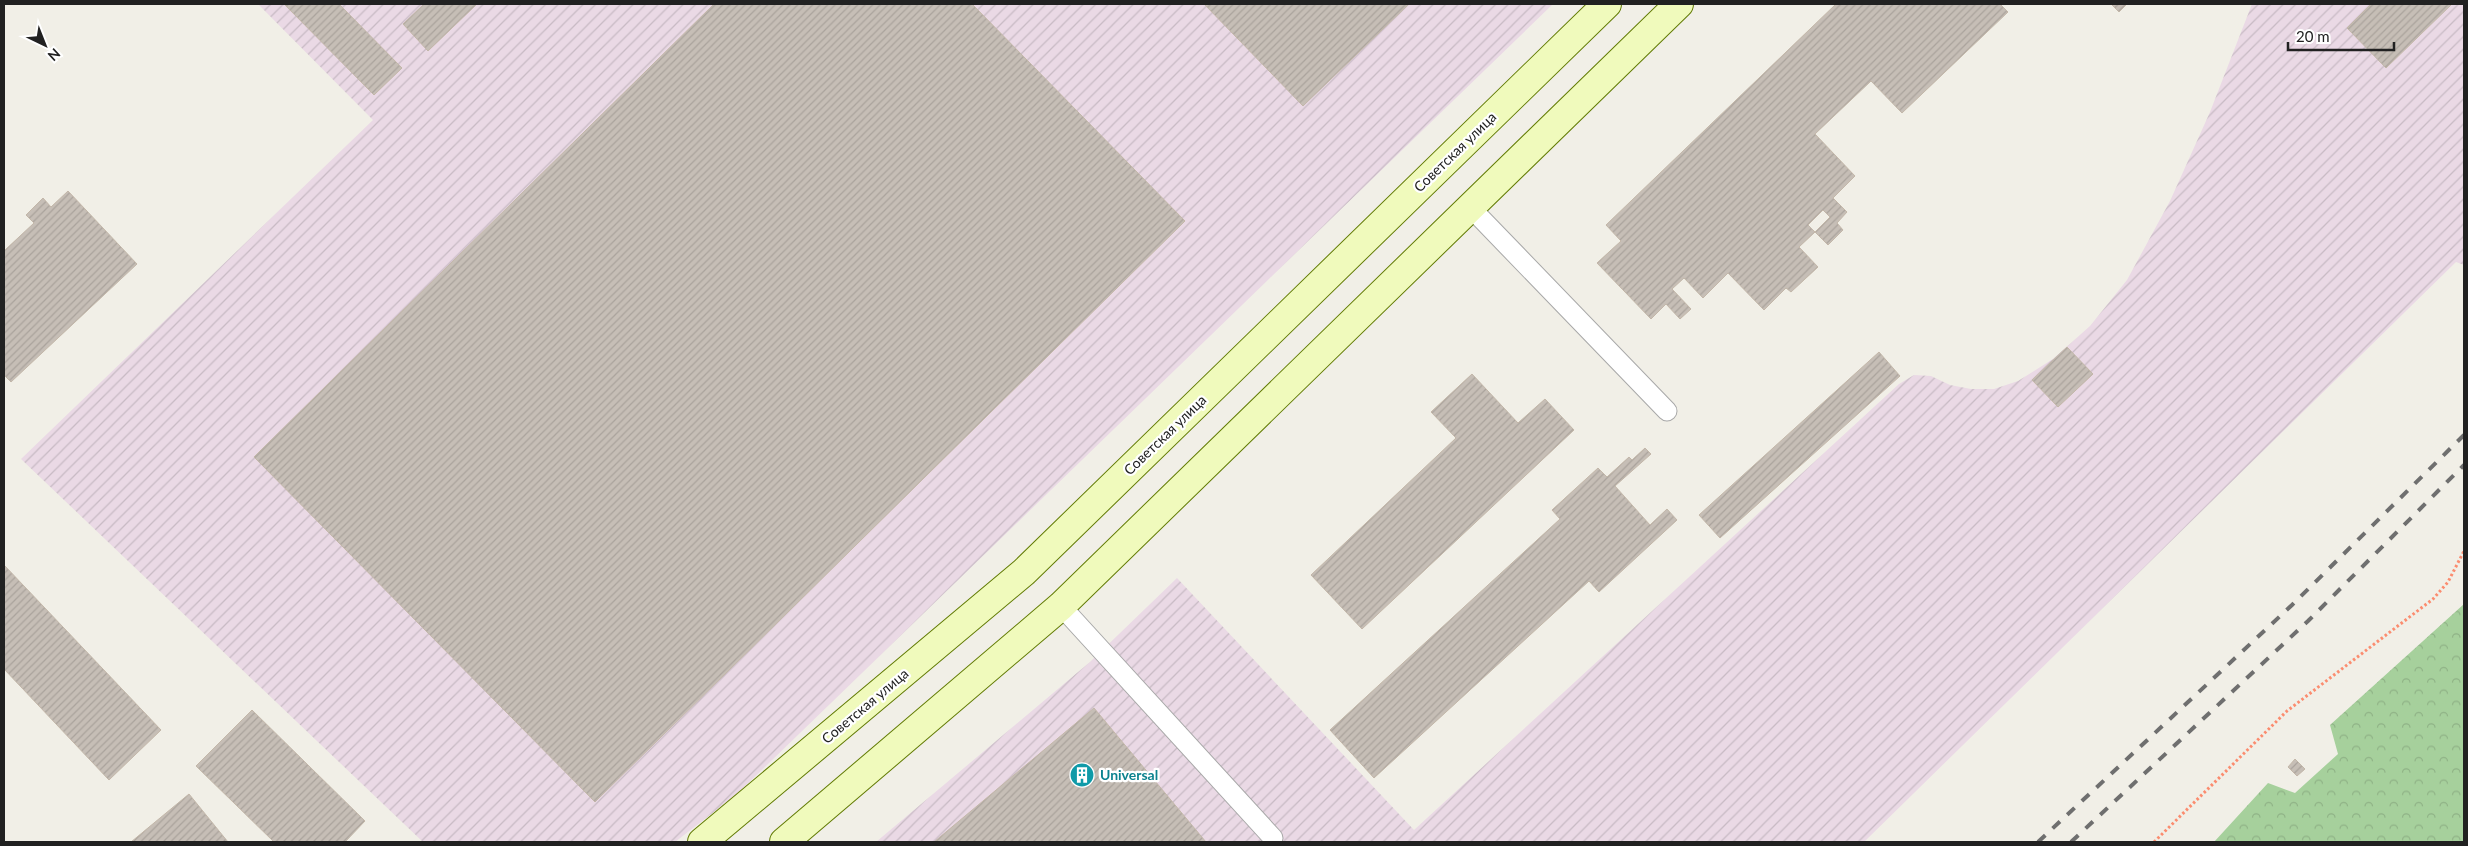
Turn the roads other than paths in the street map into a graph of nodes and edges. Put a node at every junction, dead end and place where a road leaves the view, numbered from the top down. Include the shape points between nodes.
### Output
1 (1607, 4) edge
2 (1679, 4) edge
3 (1470, 207) junction
4 (1667, 411) dead end
5 (1061, 606) junction
6 (1273, 838) dead end
7 (702, 842) edge
8 (784, 842) edge

1 - 7 main road, Советская улица via 1024,572
2 - 3 main road
3 - 4 lane
3 - 5 main road
5 - 6 lane
5 - 8 main road

